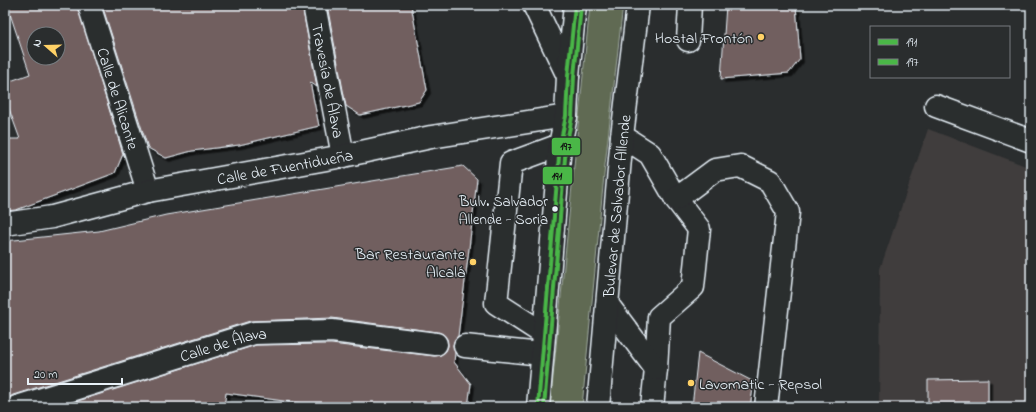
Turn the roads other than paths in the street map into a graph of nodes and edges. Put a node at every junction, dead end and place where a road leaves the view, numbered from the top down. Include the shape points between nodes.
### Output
1 (89, 5) edge
2 (314, 5) edge
3 (534, 5) edge
4 (575, 5) edge
5 (638, 5) edge
6 (690, 5) edge
7 (688, 40) dead end
8 (568, 76) junction
9 (936, 106) dead end
10 (566, 116) junction
11 (622, 136) junction
12 (1031, 141) edge
13 (560, 145) junction
14 (343, 156) junction
15 (148, 191) junction
16 (676, 199) junction
17 (5, 224) edge
18 (608, 305) junction
19 (436, 344) dead end
20 (543, 344) junction
21 (465, 346) dead end
22 (656, 369) junction
23 (45, 403) edge
24 (17, 407) edge
25 (538, 407) edge
26 (598, 407) edge
27 (652, 407) edge
28 (766, 407) edge

1 - 15 street, Calle de Alicante
2 - 14 street, Travesía de Álava
3 - 8 street
4 - 8 street
5 - 11 street, Bulevar de Salvador Allende
6 - 7 street
8 - 10 street
9 - 12 street
10 - 13 street
10 - 14 street, Calle de Fuentidueña via 430,138
11 - 16 street via 650,154
11 - 18 street, Bulevar de Salvador Allende
13 - 20 street
13 - 20 street via 511,163 496,303
14 - 15 street, Calle de Fuentidueña
15 - 17 street, Calle de Fuentidueña via 52,217
16 - 22 street via 699,229 693,287 659,317
16 - 28 street via 715,170 740,166 770,181 788,212
18 - 22 street
18 - 26 street, Bulevar de Salvador Allende
19 - 23 street, Calle de Álava via 332,331 254,333
20 - 21 street
20 - 25 street
22 - 27 street
23 - 24 street, Calle de Álava

